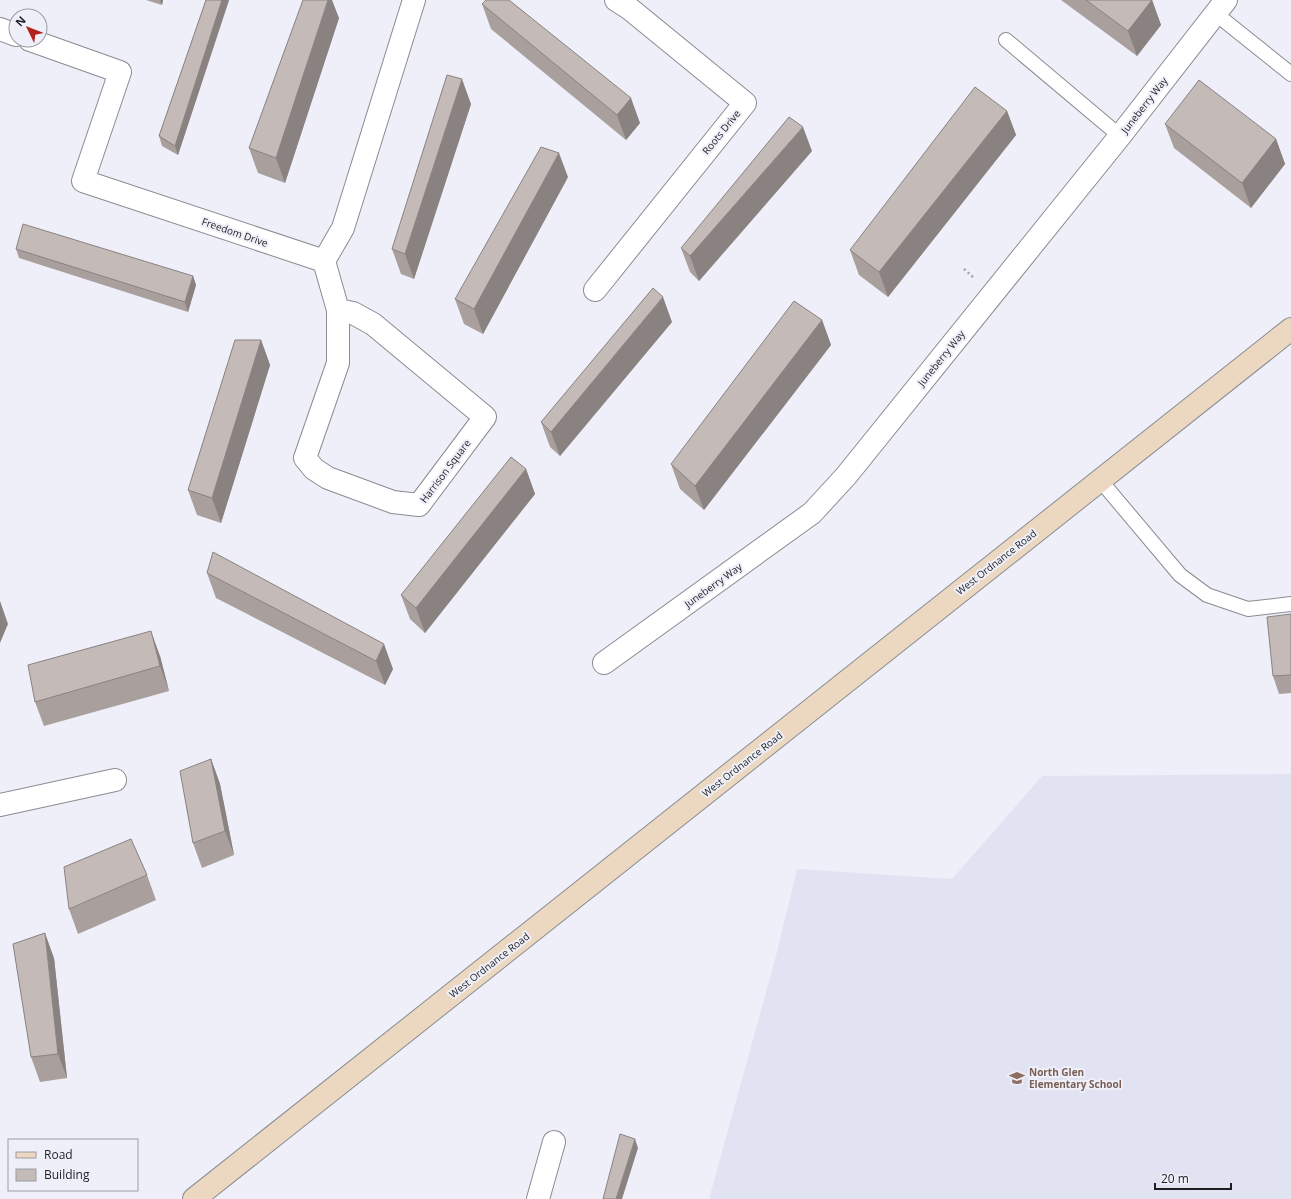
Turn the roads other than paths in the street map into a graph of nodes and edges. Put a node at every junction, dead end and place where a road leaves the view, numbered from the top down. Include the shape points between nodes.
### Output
1 (414, 0) edge
2 (616, 0) edge
3 (1221, 7) edge
4 (1006, 40) dead end
5 (48, 46) edge
6 (1291, 74) edge
7 (1120, 136) junction
8 (324, 261) junction
9 (595, 290) dead end
10 (338, 310) junction
11 (1291, 329) edge
12 (1100, 480) junction
13 (1291, 604) edge
14 (604, 663) dead end
15 (115, 780) dead end
16 (0, 805) edge
17 (554, 1142) dead end
18 (194, 1199) edge
19 (538, 1199) edge

1 - 8 street via 344,228
2 - 9 street, Roots Drive via 745,103
3 - 6 lane
3 - 7 street, Juneberry Way
4 - 7 lane
5 - 8 street, Freedom Drive via 120,72 83,181
7 - 14 street, Juneberry Way via 850,470 812,513
8 - 10 street, Harrison Square
10 - 10 street, Harrison Square via 353,313 373,324 485,417 419,506 393,502 328,478 314,469 305,458 338,363
11 - 12 main road, West Ordnance Road
12 - 13 lane via 1180,575 1207,595 1248,609
12 - 18 main road, West Ordnance Road
15 - 16 street
17 - 19 street

